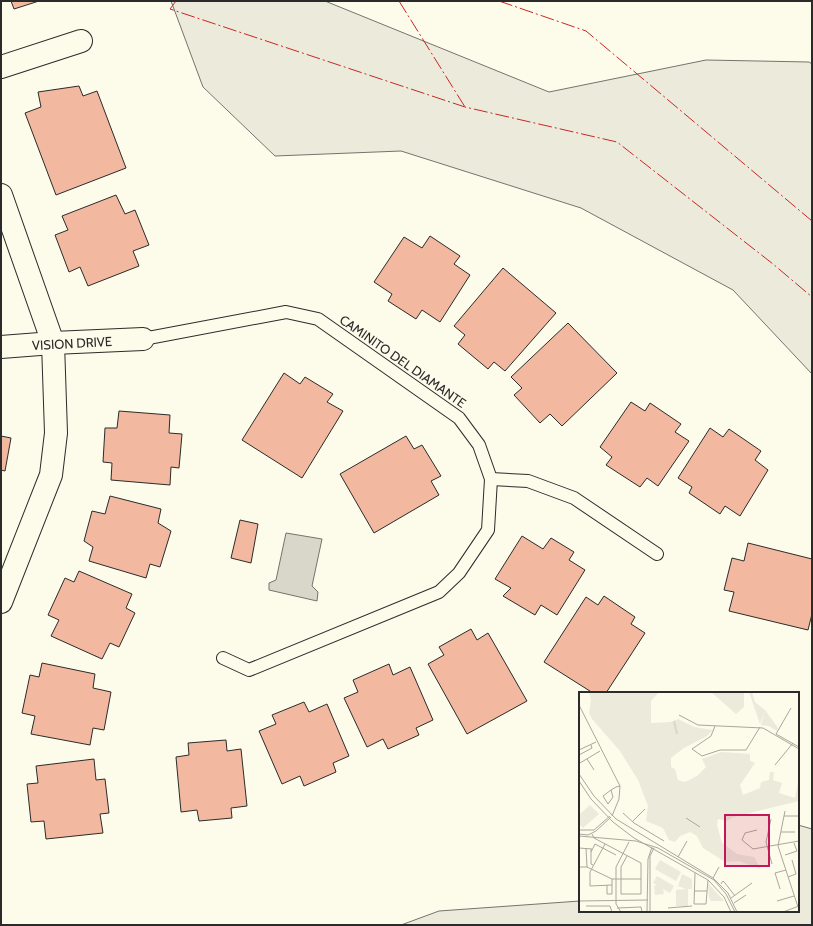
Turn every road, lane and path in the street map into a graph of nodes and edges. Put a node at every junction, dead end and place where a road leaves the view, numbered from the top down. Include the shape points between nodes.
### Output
1 (81, 41) dead end
2 (1, 66) edge
3 (1, 195) edge
4 (143, 339) joint
5 (53, 343) junction
6 (1, 347) edge
7 (491, 479) junction
8 (657, 554) dead end
9 (1, 602) edge
10 (223, 658) dead end

1 - 2 street
3 - 5 street
4 - 5 street, VISION DRIVE
4 - 7 lane, CAMINITO DEL DIAMANTE via 286,312 318,318 459,418 479,445
5 - 6 street, VISION DRIVE
5 - 9 street via 56,433 51,475
7 - 8 lane via 528,481 574,498
7 - 10 lane, CAMINITO DEL DIAMANTE via 488,530 459,573 439,592 249,670

